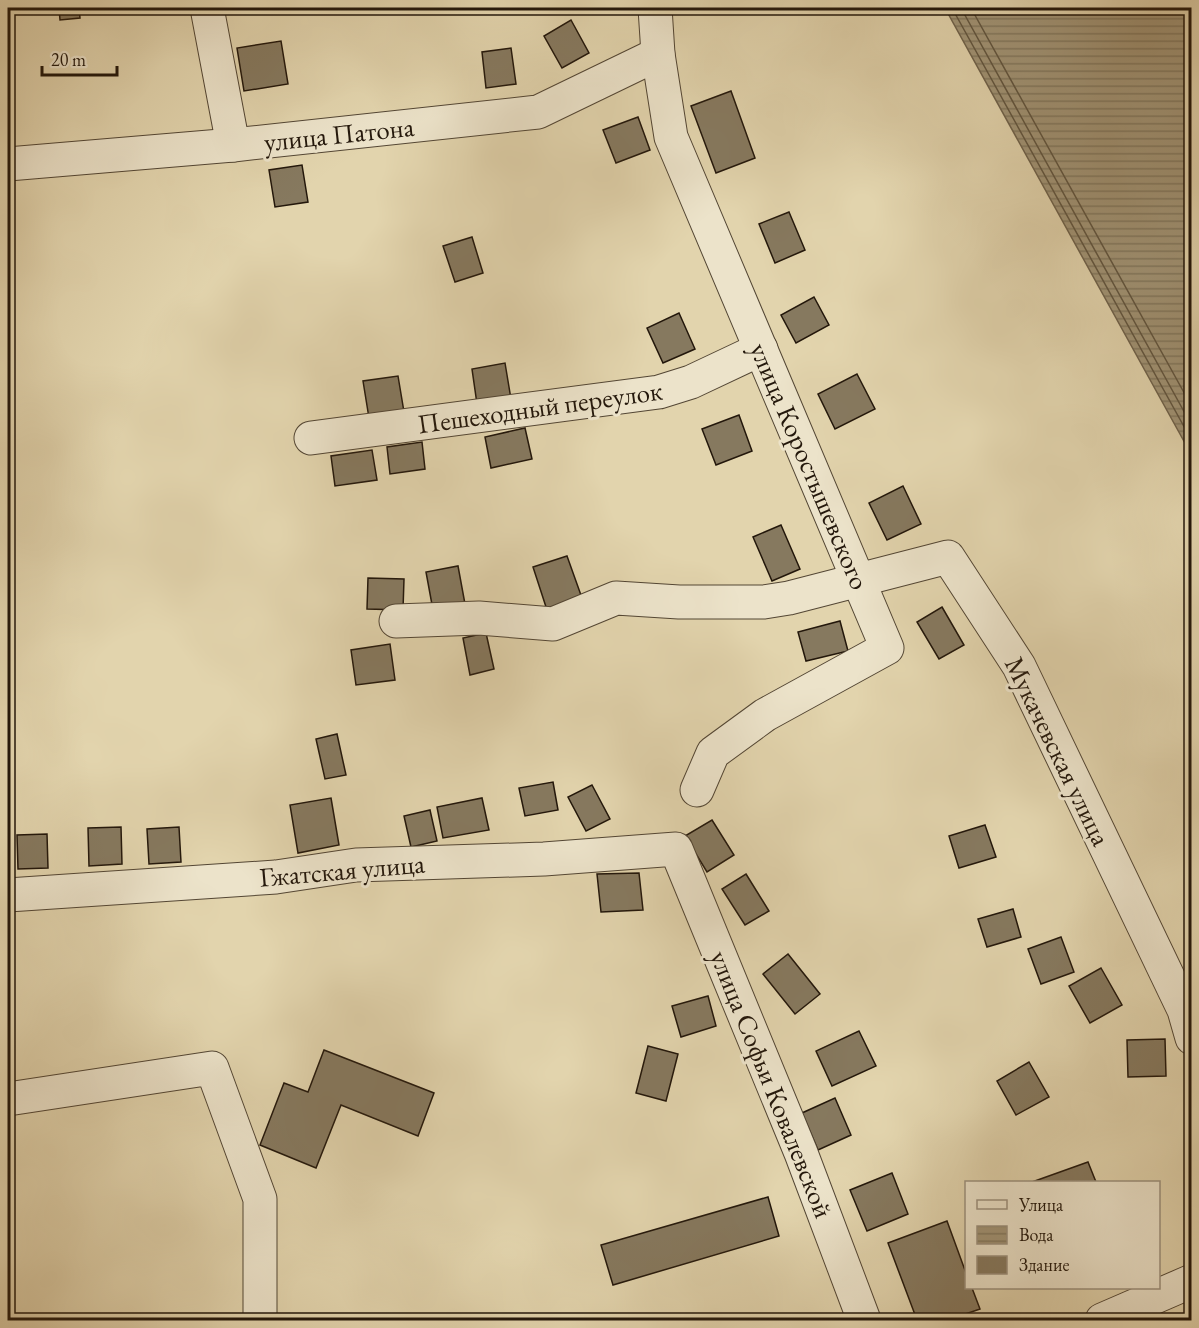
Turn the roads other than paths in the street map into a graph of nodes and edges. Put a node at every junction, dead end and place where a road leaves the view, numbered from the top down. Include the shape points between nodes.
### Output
1 (207, 8) edge
2 (656, 8) edge
3 (658, 54) junction
4 (233, 145) junction
5 (8, 164) edge
6 (761, 349) junction
7 (311, 438) dead end
8 (857, 579) junction
9 (396, 621) dead end
10 (698, 790) dead end
11 (676, 849) joint
12 (8, 895) edge
13 (1191, 1038) edge
14 (8, 1099) edge
15 (1191, 1281) edge
16 (260, 1320) edge
17 (864, 1320) edge
18 (1102, 1320) edge

1 - 4 street
2 - 3 street, улица Коростышевского
3 - 4 street, улица Патона via 538,112
3 - 6 street, улица Коростышевского via 671,137
4 - 5 street, улица Патона
6 - 7 street, Пешеходный переулок via 659,393
6 - 8 street, улица Коростышевского
8 - 9 street via 764,602 616,598 553,624 479,618
8 - 10 street, улица Коростышевского via 887,648 765,715 712,753
8 - 13 street, Мукачевская улица via 948,556 1019,666 1184,1010
11 - 12 street, Гжатская улица via 544,859 356,865 276,877
11 - 17 street, улица Софьи Ковалевской via 801,1153
14 - 16 street via 212,1068 260,1199
15 - 18 street

